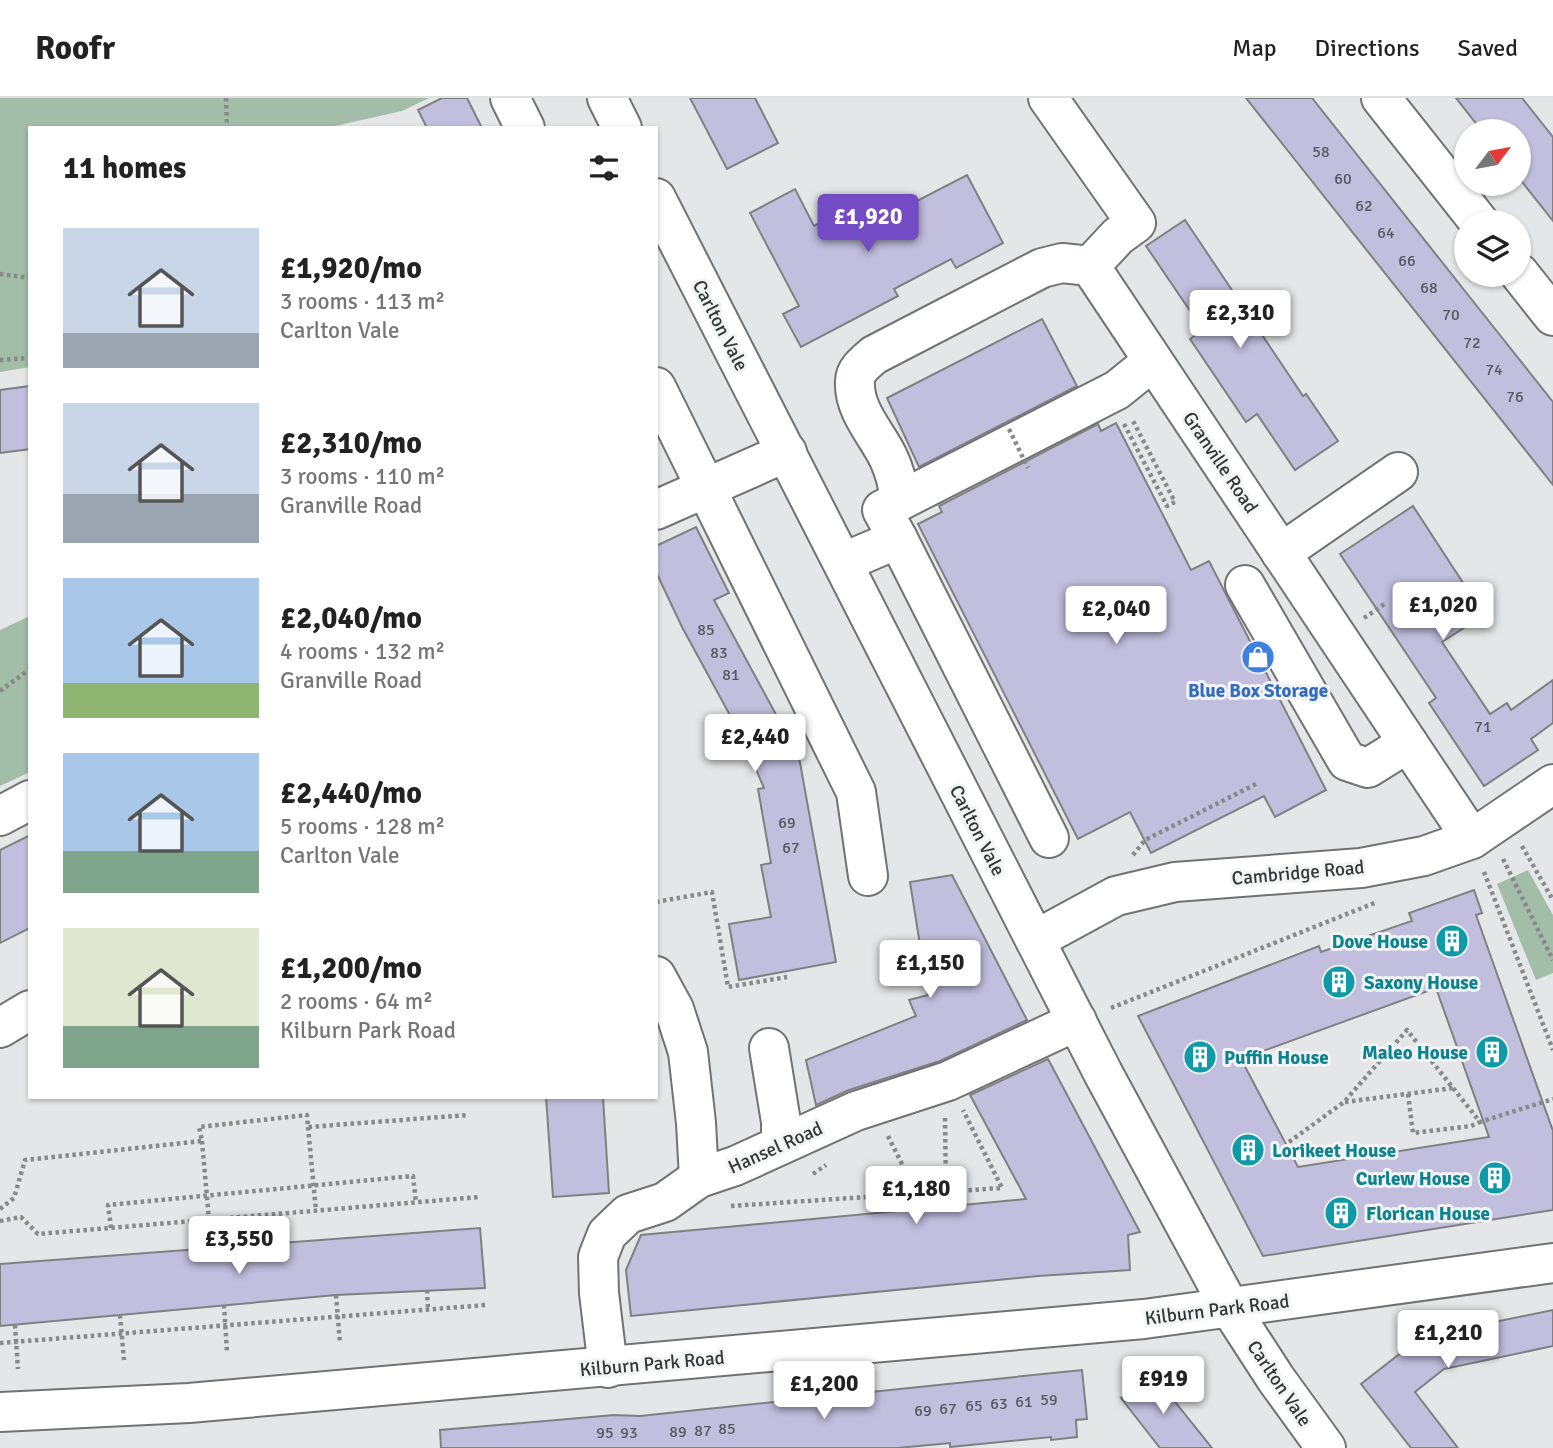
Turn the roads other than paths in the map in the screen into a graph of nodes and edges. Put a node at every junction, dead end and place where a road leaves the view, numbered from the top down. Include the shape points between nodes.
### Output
1 (510, 98) edge
2 (607, 98) edge
3 (1048, 98) edge
4 (1381, 98) edge
5 (524, 126) edge
6 (620, 126) edge
7 (658, 202) edge
8 (1470, 210) edge
9 (1090, 266) junction
10 (1530, 287) edge
11 (1553, 316) edge
12 (1153, 360) junction
13 (658, 391) edge
14 (787, 452) junction
15 (1398, 472) dead end
16 (707, 487) junction
17 (900, 500) junction
18 (658, 509) edge
19 (898, 539) junction
20 (1281, 553) junction
21 (844, 562) junction
22 (1245, 585) dead end
23 (1408, 743) junction
24 (1553, 784) edge
25 (28, 801) edge
26 (0, 816) edge
27 (1049, 838) dead end
28 (1486, 845) junction
29 (868, 876) dead end
30 (1035, 940) junction
31 (658, 980) edge
32 (28, 1011) edge
33 (1094, 1014) junction
34 (0, 1028) edge
35 (769, 1048) dead end
36 (781, 1144) junction
37 (711, 1192) junction
38 (1553, 1263) edge
39 (1230, 1308) junction
40 (608, 1368) junction
41 (0, 1412) edge
42 (1313, 1444) edge

1 - 5 main road
2 - 6 main road
3 - 9 main road via 1136,223
4 - 8 main road
7 - 14 main road, Carlton Vale
9 - 12 main road, Granville Road
9 - 17 main road via 1062,263 1042,268 874,355 861,367 855,379 857,397 889,458
10 - 11 main road
12 - 17 main road via 1120,406
12 - 20 main road, Granville Road
13 - 16 main road
14 - 16 main road
14 - 21 main road, Carlton Vale
15 - 20 main road
16 - 18 main road
16 - 29 main road via 856,792
17 - 19 main road via 882,510
19 - 21 main road
19 - 27 main road
20 - 23 main road, Granville Road
21 - 30 main road, Carlton Vale
22 - 23 main road via 1348,761 1368,768
23 - 28 main road, Granville Road
24 - 28 main road, Cambridge Road
25 - 26 main road
28 - 30 main road, Cambridge Road via 1361,868 1163,885 1116,896
30 - 33 main road, Carlton Vale
31 - 37 main road via 674,1009 688,1052 699,1149
32 - 34 main road
33 - 36 main road, Hansel Road via 946,1097 856,1111
33 - 39 main road, Carlton Vale
35 - 36 main road
36 - 37 main road, Hansel Road via 735,1166
37 - 40 main road, Hansel Road via 628,1214 607,1234 598,1257
38 - 39 main road, Kilburn Park Road
39 - 40 main road, Kilburn Park Road
39 - 42 main road, Carlton Vale
40 - 41 main road, Kilburn Park Road via 189,1403

